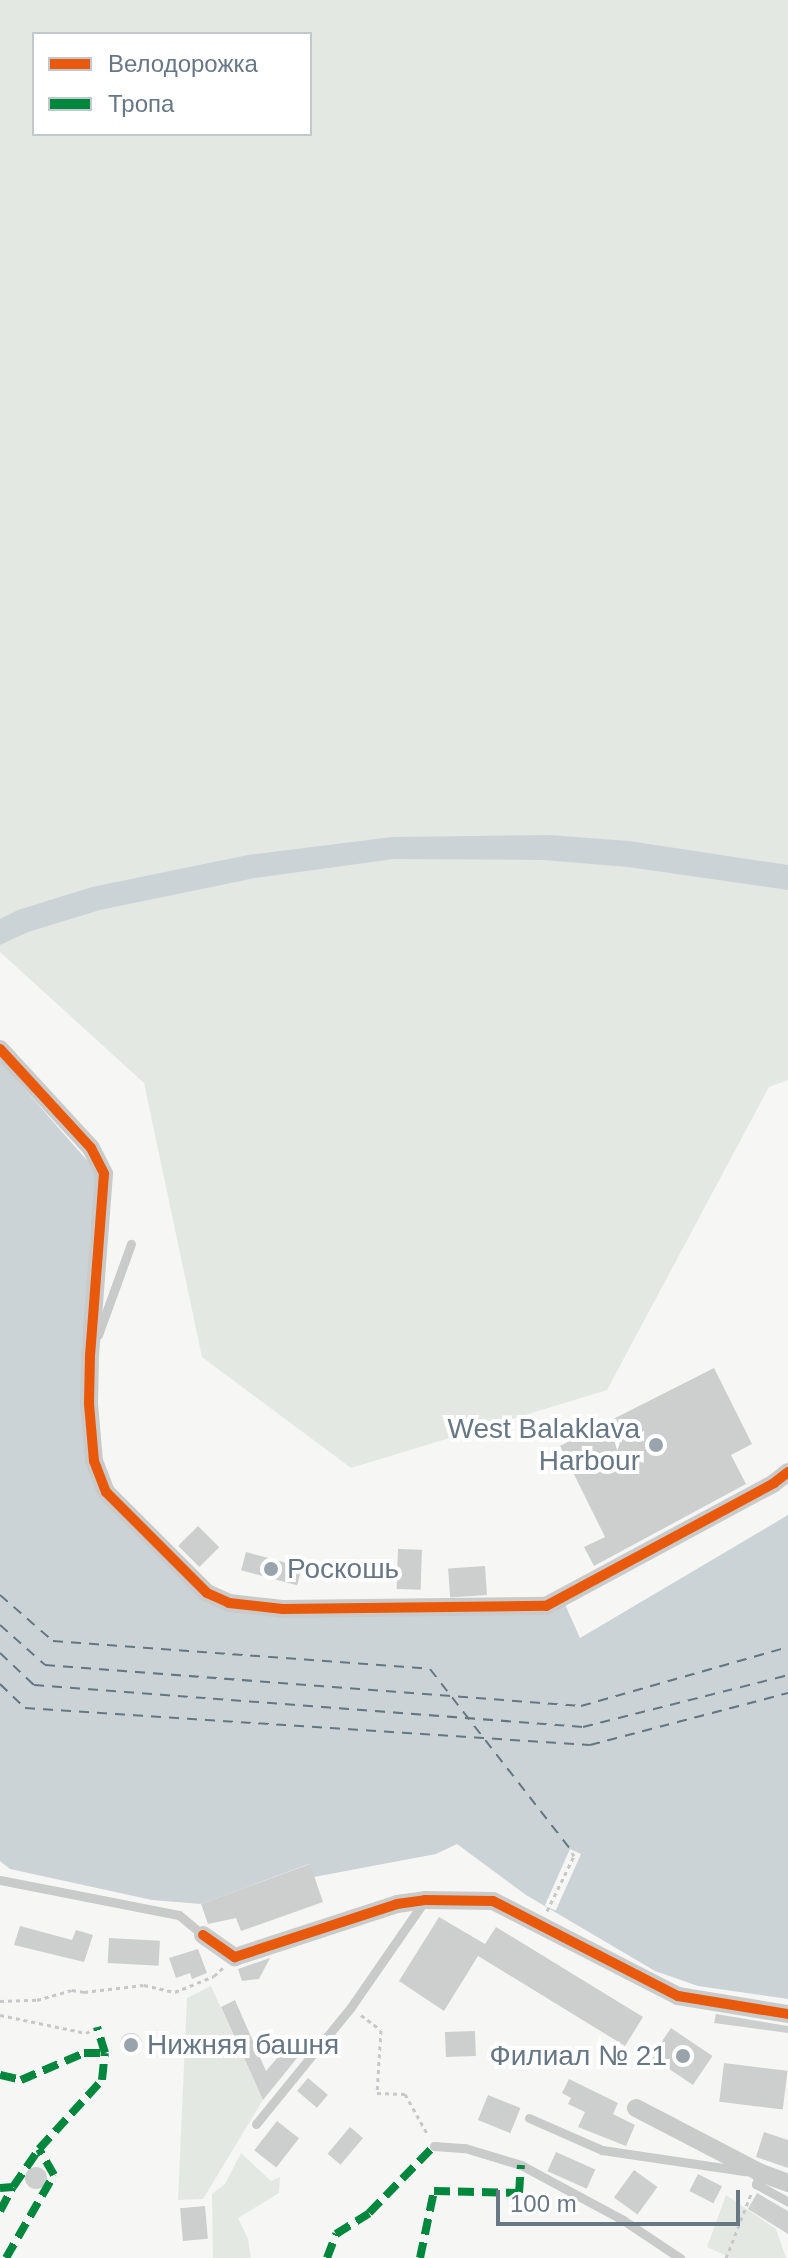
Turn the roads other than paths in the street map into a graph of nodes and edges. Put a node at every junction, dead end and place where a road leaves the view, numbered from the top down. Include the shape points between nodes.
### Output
1 (0, 1049) edge
2 (131, 1244) dead end
3 (90, 1355) junction
4 (788, 1472) edge
5 (0, 1880) edge
6 (425, 1900) junction
7 (203, 1935) joint
8 (788, 2014) edge
9 (636, 2108) dead end
10 (529, 2118) dead end
11 (256, 2124) dead end
12 (434, 2146) road end
13 (758, 2178) junction
14 (788, 2183) edge
15 (788, 2202) edge
16 (680, 2258) edge

1 - 3 street via 91,1148 104,1174
2 - 3 lane
3 - 4 street via 94,1461 106,1492 207,1593 229,1603 283,1609 546,1606
5 - 7 lane via 179,1915
6 - 7 street via 370,1912 235,1957
6 - 8 street via 493,1901 678,1996
6 - 11 lane via 351,2007
9 - 13 street
10 - 13 lane via 602,2150
12 - 16 lane via 465,2148 521,2165 623,2220
13 - 14 street
13 - 15 lane

